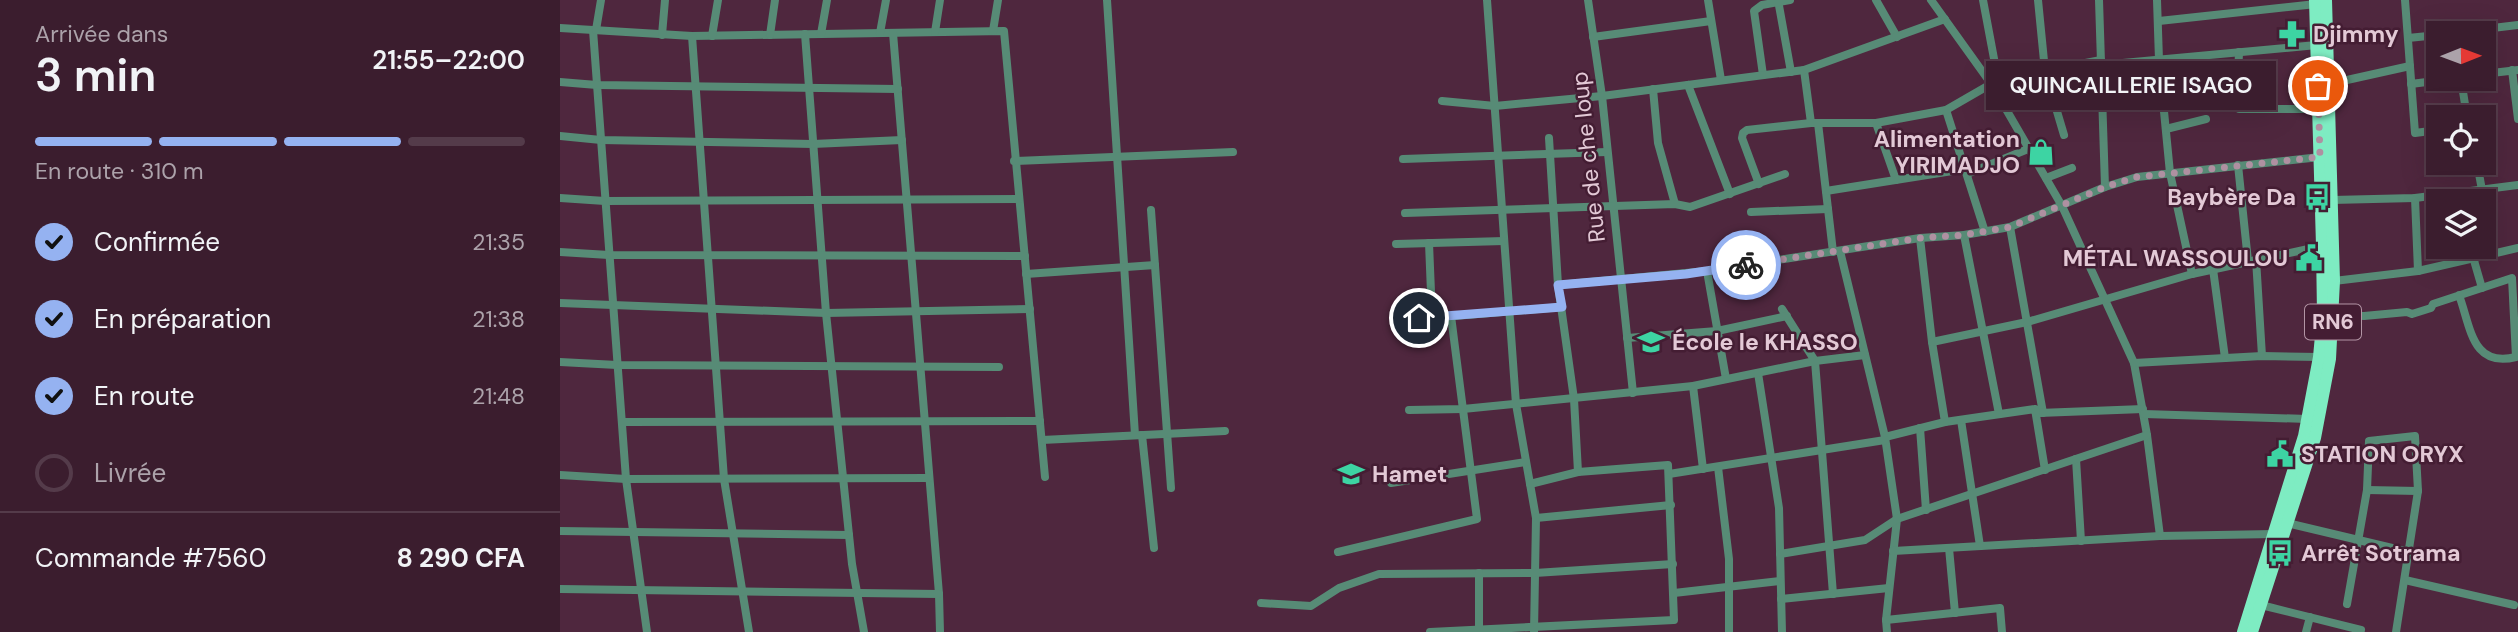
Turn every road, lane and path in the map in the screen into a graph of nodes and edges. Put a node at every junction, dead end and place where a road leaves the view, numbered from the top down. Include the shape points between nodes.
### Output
1 (601, 0) edge
2 (665, 0) edge
3 (718, 0) edge
4 (775, 0) edge
5 (827, 0) edge
6 (886, 0) edge
7 (940, 0) edge
8 (998, 0) edge
9 (1107, 0) edge
10 (1487, 0) edge
11 (1588, 0) edge
12 (1708, 0) edge
13 (1790, 0) edge
14 (1876, 0) edge
15 (1931, 0) edge
16 (1983, 0) edge
17 (2038, 0) edge
18 (2099, 0) edge
19 (2157, 0) edge
20 (2405, 0) edge
21 (1778, 1) edge
22 (2324, 2) edge
23 (1945, 19) junction
24 (1711, 21) junction
25 (2159, 21) junction
26 (2518, 25) edge
27 (560, 28) edge
28 (2496, 28) edge
29 (594, 30) junction
30 (993, 31) junction
31 (935, 32) junction
32 (880, 33) junction
33 (893, 33) junction
34 (662, 34) junction
35 (805, 34) junction
36 (821, 34) junction
37 (770, 35) junction
38 (692, 36) junction
39 (712, 36) junction
40 (2426, 36) edge
41 (1593, 37) junction
42 (1897, 37) junction
43 (2408, 38) junction
44 (2317, 45) junction
45 (2239, 52) junction
46 (2159, 60) junction
47 (2101, 63) junction
48 (2410, 66) junction
49 (1804, 70) junction
50 (2515, 70) edge
51 (2045, 71) junction
52 (1791, 72) junction
53 (2496, 72) edge
54 (1763, 75) junction
55 (1721, 80) junction
56 (560, 82) edge
57 (2426, 82) edge
58 (1995, 83) junction
59 (2329, 84) junction
60 (2412, 84) junction
61 (597, 85) junction
62 (1688, 85) junction
63 (696, 86) junction
64 (809, 87) junction
65 (898, 89) junction
66 (1653, 89) junction
67 (1602, 96) junction
68 (1442, 101) dead end
69 (1494, 106) junction
70 (2319, 109) junction
71 (1946, 110) junction
72 (2518, 119) edge
73 (2206, 120) dead end
74 (1814, 123) junction
75 (1876, 123) junction
76 (2166, 129) junction
77 (2426, 132) edge
78 (2064, 135) dead end
79 (560, 136) edge
80 (1549, 138) dead end
81 (601, 140) junction
82 (902, 140) junction
83 (700, 142) junction
84 (813, 144) junction
85 (2028, 149) junction
86 (1233, 152) dead end
87 (1607, 152) junction
88 (1550, 154) junction
89 (1117, 157) junction
90 (1498, 157) junction
91 (2320, 157) junction
92 (1404, 159) dead end
93 (1014, 161) junction
94 (2238, 166) junction
95 (2072, 168) dead end
96 (1966, 171) junction
97 (2170, 173) junction
98 (1785, 174) dead end
99 (2046, 178) junction
100 (1896, 180) junction
101 (1759, 184) junction
102 (2518, 185) edge
103 (2105, 187) junction
104 (2489, 189) edge
105 (1826, 191) junction
106 (1730, 194) junction
107 (2426, 197) edge
108 (560, 198) edge
109 (2415, 198) junction
110 (1019, 199) junction
111 (818, 200) junction
112 (907, 200) junction
113 (2332, 200) junction
114 (605, 201) junction
115 (704, 201) junction
116 (1675, 204) junction
117 (1613, 206) junction
118 (2062, 206) junction
119 (1553, 208) junction
120 (1828, 209) junction
121 (1151, 210) dead end
122 (1502, 210) junction
123 (1751, 212) dead end
124 (1405, 214) dead end
125 (2010, 227) junction
126 (1985, 232) junction
127 (1964, 235) junction
128 (1920, 238) junction
129 (1504, 241) junction
130 (1429, 243) junction
131 (1396, 244) dead end
132 (2322, 246) junction
133 (2518, 248) edge
134 (1837, 251) junction
135 (560, 252) edge
136 (2496, 252) edge
137 (610, 255) junction
138 (708, 256) junction
139 (822, 256) junction
140 (911, 256) junction
141 (1025, 256) junction
142 (2465, 259) edge
143 (2474, 259) edge
144 (2252, 260) junction
145 (1155, 265) junction
146 (1124, 267) junction
147 (2213, 269) junction
148 (1707, 271) junction
149 (2418, 271) junction
150 (1026, 274) junction
151 (2192, 274) junction
152 (1621, 280) junction
153 (2334, 281) junction
154 (1558, 285) junction
155 (2482, 288) junction
156 (2459, 295) junction
157 (2104, 299) junction
158 (560, 303) edge
159 (613, 305) junction
160 (1562, 307) junction
161 (712, 309) junction
162 (1030, 309) junction
163 (916, 311) junction
164 (1510, 311) junction
165 (826, 313) junction
166 (2334, 314) junction
167 (1451, 316) junction
168 (1432, 317) junction
169 (1419, 318) dead end
170 (2027, 322) junction
171 (1984, 329) junction
172 (1717, 331) junction
173 (1627, 338) junction
174 (1932, 342) junction
175 (1865, 355) junction
176 (2262, 356) junction
177 (2319, 356) junction
178 (2225, 358) junction
179 (1815, 361) junction
180 (560, 362) edge
181 (2134, 363) junction
182 (617, 365) junction
183 (716, 365) junction
184 (832, 366) junction
185 (920, 366) junction
186 (999, 367) dead end
187 (1758, 373) junction
188 (1726, 379) junction
189 (1693, 386) junction
190 (1633, 393) junction
191 (1574, 399) junction
192 (1516, 404) junction
193 (1463, 409) junction
194 (1409, 410) dead end
195 (2144, 412) junction
196 (2040, 413) junction
197 (1999, 414) junction
198 (1961, 419) junction
199 (2308, 419) junction
200 (838, 421) junction
201 (925, 421) junction
202 (1040, 421) junction
203 (622, 422) junction
204 (720, 422) junction
205 (1945, 422) junction
206 (1920, 428) junction
207 (1226, 431) dead end
208 (1167, 434) junction
209 (1138, 435) junction
210 (2147, 435) junction
211 (1885, 439) junction
212 (1042, 440) junction
213 (1822, 452) junction
214 (1771, 459) junction
215 (2076, 459) junction
216 (1526, 462) junction
217 (1718, 467) junction
218 (1703, 469) junction
219 (2045, 470) junction
220 (1471, 471) junction
221 (1578, 472) junction
222 (1669, 474) junction
223 (560, 475) edge
224 (1045, 477) dead end
225 (929, 478) junction
226 (626, 479) junction
227 (724, 479) junction
228 (843, 479) junction
229 (1391, 483) dead end
230 (1530, 484) junction
231 (1171, 488) dead end
232 (2367, 490) junction
233 (2418, 491) junction
234 (1973, 494) junction
235 (1671, 505) junction
236 (1926, 510) junction
237 (1536, 518) junction
238 (1897, 519) junction
239 (2287, 523) junction
240 (560, 531) edge
241 (634, 532) junction
242 (733, 533) junction
243 (2274, 534) junction
244 (849, 535) junction
245 (2160, 536) junction
246 (2358, 540) junction
247 (2081, 541) junction
248 (1828, 546) junction
249 (1980, 547) junction
250 (1154, 548) dead end
251 (1949, 548) junction
252 (1893, 551) junction
253 (1338, 552) dead end
254 (2409, 552) junction
255 (1780, 554) junction
256 (1673, 564) junction
257 (1479, 573) junction
258 (1535, 573) junction
259 (2405, 580) junction
260 (1780, 581) junction
261 (1729, 587) junction
262 (1889, 588) junction
263 (560, 589) edge
264 (643, 590) junction
265 (744, 591) junction
266 (858, 593) junction
267 (1674, 593) junction
268 (939, 594) junction
269 (1833, 594) junction
270 (1781, 599) junction
271 (1261, 603) dead end
272 (2347, 604) dead end
273 (2261, 605) junction
274 (2514, 605) dead end
275 (1955, 613) junction
276 (2310, 617) junction
277 (1886, 620) junction
278 (1658, 621) junction
279 (1609, 628) edge
280 (1535, 630) edge
281 (1479, 631) edge
282 (2363, 631) edge
283 (648, 632) edge
284 (749, 632) edge
285 (864, 632) edge
286 (940, 632) edge
287 (1430, 632) edge
288 (1659, 632) edge
289 (1729, 632) edge
290 (1782, 632) edge
291 (1887, 632) edge
292 (2002, 632) edge
293 (2243, 632) edge
294 (2252, 632) edge
295 (2305, 632) edge
296 (2396, 632) edge

1 - 29 street
2 - 34 street
3 - 39 street
4 - 37 street
5 - 36 street
6 - 32 street
7 - 31 street
8 - 30 street
9 - 89 street
10 - 69 street
11 - 41 street, Rue de che loup
12 - 24 street
13 - 21 street
14 - 42 street
15 - 23 street
16 - 58 street
17 - 51 street
18 - 47 street
19 - 25 street
20 - 43 street
21 - 52 street
21 - 54 street via 1754,11
22 - 25 street
22 - 44 highway, RN6
22 - 59 highway, RN6
23 - 42 street
23 - 58 street
24 - 41 street
24 - 55 street
25 - 46 street
26 - 28 street
27 - 29 street
29 - 34 street
29 - 61 street
30 - 31 street
30 - 93 street via 1004,31
31 - 33 street
32 - 33 street
32 - 36 street
33 - 65 street
34 - 38 street
35 - 36 street
35 - 37 street
35 - 64 street
37 - 39 street
38 - 39 street
38 - 63 street
40 - 43 street
41 - 67 street, Rue de che loup
42 - 49 street
43 - 48 street
44 - 45 street
44 - 70 highway, RN6
45 - 46 street
45 - 70 street via 2239,109
46 - 47 street
46 - 76 street
47 - 51 street
47 - 103 street
48 - 59 street
48 - 60 street
49 - 52 street
49 - 74 street
50 - 53 street
50 - 72 street
51 - 58 street
51 - 78 street
52 - 54 street
54 - 55 street
55 - 62 street
56 - 61 street
57 - 60 street
58 - 71 street
58 - 85 street
59 - 113 highway, RN6
60 - 77 street via 2415,133
61 - 63 street
61 - 81 street
62 - 66 street
62 - 106 street
63 - 64 street
63 - 83 street
64 - 65 street
64 - 84 street
65 - 82 street
66 - 67 street
66 - 116 street via 1658,143
67 - 69 street
67 - 87 street, Rue de che loup
68 - 69 street
69 - 90 street
70 - 91 highway, RN6
71 - 75 street
71 - 96 street
73 - 76 street
74 - 75 street
74 - 101 street via 1743,133
74 - 105 street
75 - 100 street
76 - 97 street
79 - 81 street
80 - 88 street
81 - 83 street
81 - 114 street
82 - 84 street
82 - 112 street
83 - 84 street
83 - 115 street
84 - 111 street
85 - 96 street
85 - 99 street
86 - 89 street
87 - 88 street
87 - 117 street, Rue de che loup
88 - 90 street
88 - 119 street
89 - 93 street
89 - 146 street
90 - 92 street
90 - 122 street
91 - 94 street
91 - 132 highway, RN6
93 - 110 street
94 - 97 street
94 - 144 street
95 - 99 street
96 - 100 street
96 - 126 street
97 - 103 street
97 - 151 street
98 - 101 street
99 - 118 street
100 - 105 street
101 - 106 street
102 - 104 street
103 - 118 street
105 - 120 street
106 - 116 street via 1690,208
107 - 109 street
108 - 114 street
109 - 113 street
109 - 149 street
110 - 112 street
110 - 141 street
111 - 112 street
111 - 115 street
111 - 139 street
112 - 140 street
113 - 153 highway, RN6
114 - 115 street
114 - 137 street
115 - 138 street
116 - 117 street
117 - 119 street
117 - 152 street, Rue de che loup
118 - 125 street
118 - 157 street
119 - 122 street
119 - 154 street
120 - 123 street
120 - 134 street
121 - 145 street
122 - 124 street
122 - 129 street
125 - 126 street
125 - 170 street
126 - 127 street
127 - 128 street
127 - 171 street
128 - 134 street
128 - 174 street
129 - 130 street
129 - 164 street
130 - 131 street
130 - 168 street
132 - 144 street
132 - 177 highway, RN6
133 - 136 street
134 - 148 street
134 - 175 street
135 - 137 street
137 - 138 street
137 - 159 street
138 - 139 street
138 - 161 street
139 - 140 street
139 - 165 street
140 - 141 street
140 - 163 street
141 - 150 street
142 - 149 street
143 - 155 street
144 - 147 street
144 - 176 street
145 - 146 street
145 - 208 street
146 - 150 street
146 - 209 street
147 - 151 street
147 - 178 street
148 - 152 street
148 - 172 street
149 - 153 street
150 - 162 street
151 - 157 street
152 - 154 street
152 - 173 street, Rue de che loup
153 - 166 highway, RN6
154 - 160 street
155 - 156 street
155 - 156 street via 2512,278 2517,354 2513,358 2493,359 2483,354
156 - 166 street via 2412,314
157 - 170 street
157 - 181 street
158 - 159 street
159 - 161 street
159 - 182 street
160 - 164 street
160 - 191 street
161 - 165 street
161 - 183 street
162 - 163 street
162 - 202 street
163 - 165 street
163 - 185 street
164 - 167 street
164 - 192 street
165 - 184 street
166 - 239 highway, RN6 via 2315,438
167 - 168 street
167 - 193 street
168 - 169 street
170 - 171 street
170 - 196 street
171 - 174 street
171 - 197 street
172 - 173 street
172 - 179 street via 1784,313
172 - 188 street
173 - 190 street, Rue de che loup
174 - 205 street
175 - 179 street
175 - 211 street
176 - 177 street
176 - 178 street
177 - 199 highway, RN6
178 - 181 street
179 - 187 street
179 - 213 street
180 - 182 street
181 - 195 street
182 - 183 street
182 - 203 street
183 - 184 street
183 - 204 street
184 - 185 street
184 - 200 street
185 - 186 street
185 - 201 street
187 - 188 street
187 - 214 street
188 - 189 street
189 - 190 street
189 - 218 street
190 - 191 street
191 - 192 street
191 - 221 street
192 - 193 street
192 - 216 street
193 - 194 street
193 - 220 street
195 - 196 street
195 - 199 street
195 - 210 street
196 - 197 street via 2035,409
196 - 219 street
197 - 198 street
198 - 205 street
198 - 234 street
199 - 243 highway, RN6
200 - 201 street
200 - 204 street
200 - 228 street
201 - 202 street
201 - 225 street
202 - 212 street
203 - 204 street
203 - 226 street
204 - 227 street
205 - 206 street
206 - 211 street
206 - 236 street
207 - 208 street
208 - 209 street
208 - 231 street
209 - 212 street
209 - 250 street
210 - 215 street
210 - 245 street
211 - 213 street
211 - 238 street
212 - 224 street
213 - 214 street
213 - 248 street
214 - 217 street
214 - 255 street
215 - 219 street
215 - 247 street
216 - 220 street
216 - 230 street
217 - 218 street
217 - 261 street
218 - 222 street
219 - 234 street
220 - 229 street
220 - 253 street via 1477,519
221 - 222 street via 1668,465
221 - 230 street
222 - 235 street
223 - 226 street
225 - 228 street
225 - 268 street
226 - 227 street
226 - 241 street
227 - 228 street
227 - 242 street
228 - 244 street
230 - 237 street
232 - 233 street
232 - 233 street via 2369,441 2415,436
232 - 246 street
233 - 254 street
234 - 236 street
234 - 249 street
235 - 237 street
235 - 256 street
236 - 238 street
237 - 258 street
238 - 248 street via 1865,540
238 - 252 street
239 - 246 street
239 - 273 highway, RN6
240 - 241 street
241 - 242 street
241 - 264 street
242 - 244 street
242 - 265 street
243 - 245 street
243 - 293 highway, RN6
244 - 266 street
245 - 247 street
246 - 254 street
246 - 272 street
247 - 249 street
248 - 255 street
248 - 269 street
249 - 251 street
251 - 252 street
251 - 275 street
252 - 262 street
254 - 259 street
255 - 260 street
256 - 258 street
256 - 267 street
257 - 258 street
257 - 271 street via 1379,574 1339,588 1311,606
257 - 281 street
258 - 280 street
259 - 274 street
259 - 296 street
260 - 261 street
260 - 270 street
261 - 267 street
261 - 289 street
262 - 269 street
262 - 277 street
263 - 264 street
264 - 265 street
264 - 283 street
265 - 266 street
265 - 284 street
266 - 268 street
266 - 285 street
267 - 278 street via 1674,620
268 - 286 street
269 - 270 street
270 - 290 street
273 - 276 street
273 - 294 highway, RN6
275 - 277 street
275 - 292 street via 2000,608
276 - 282 street
276 - 295 street
277 - 291 street
278 - 279 street
278 - 288 street
279 - 280 street
280 - 281 street
281 - 287 street

